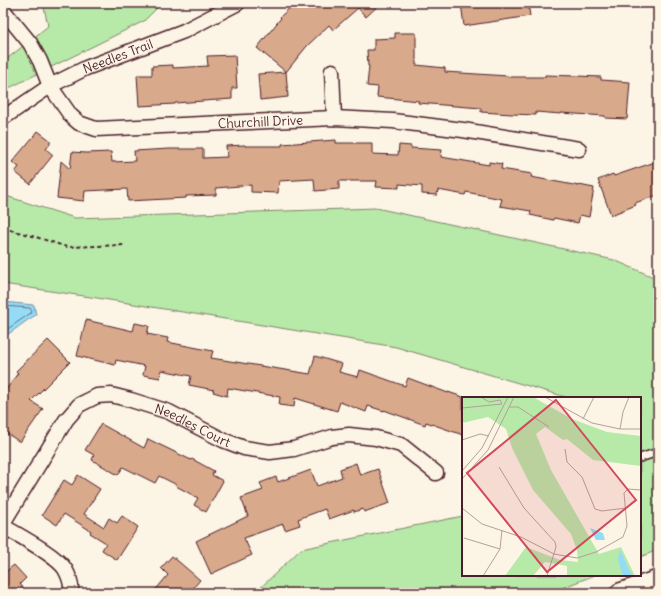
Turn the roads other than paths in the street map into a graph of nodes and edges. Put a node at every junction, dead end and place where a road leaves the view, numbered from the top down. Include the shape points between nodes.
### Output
1 (238, 3) edge
2 (3, 10) edge
3 (332, 71) dead end
4 (50, 86) junction
5 (3, 118) edge
6 (334, 118) junction
7 (579, 149) dead end
8 (658, 452) edge
9 (641, 458) edge
10 (436, 473) dead end
11 (3, 524) edge
12 (658, 580) edge
13 (71, 593) edge
14 (620, 593) edge

1 - 4 street, Needles Trail via 184,31 86,68
2 - 4 street, Churchill Drive via 30,43
3 - 6 street
4 - 5 street, Needles Trail
4 - 6 street, Churchill Drive via 70,116 79,123 96,128
6 - 7 street, Churchill Drive via 393,121
8 - 9 lane
10 - 11 street, Needles Court via 401,445 376,438 349,435 332,437 294,449 270,452 244,448 223,440 169,412 111,395 97,396 79,405 66,420
11 - 13 street via 51,556 64,568 72,587
12 - 14 street

